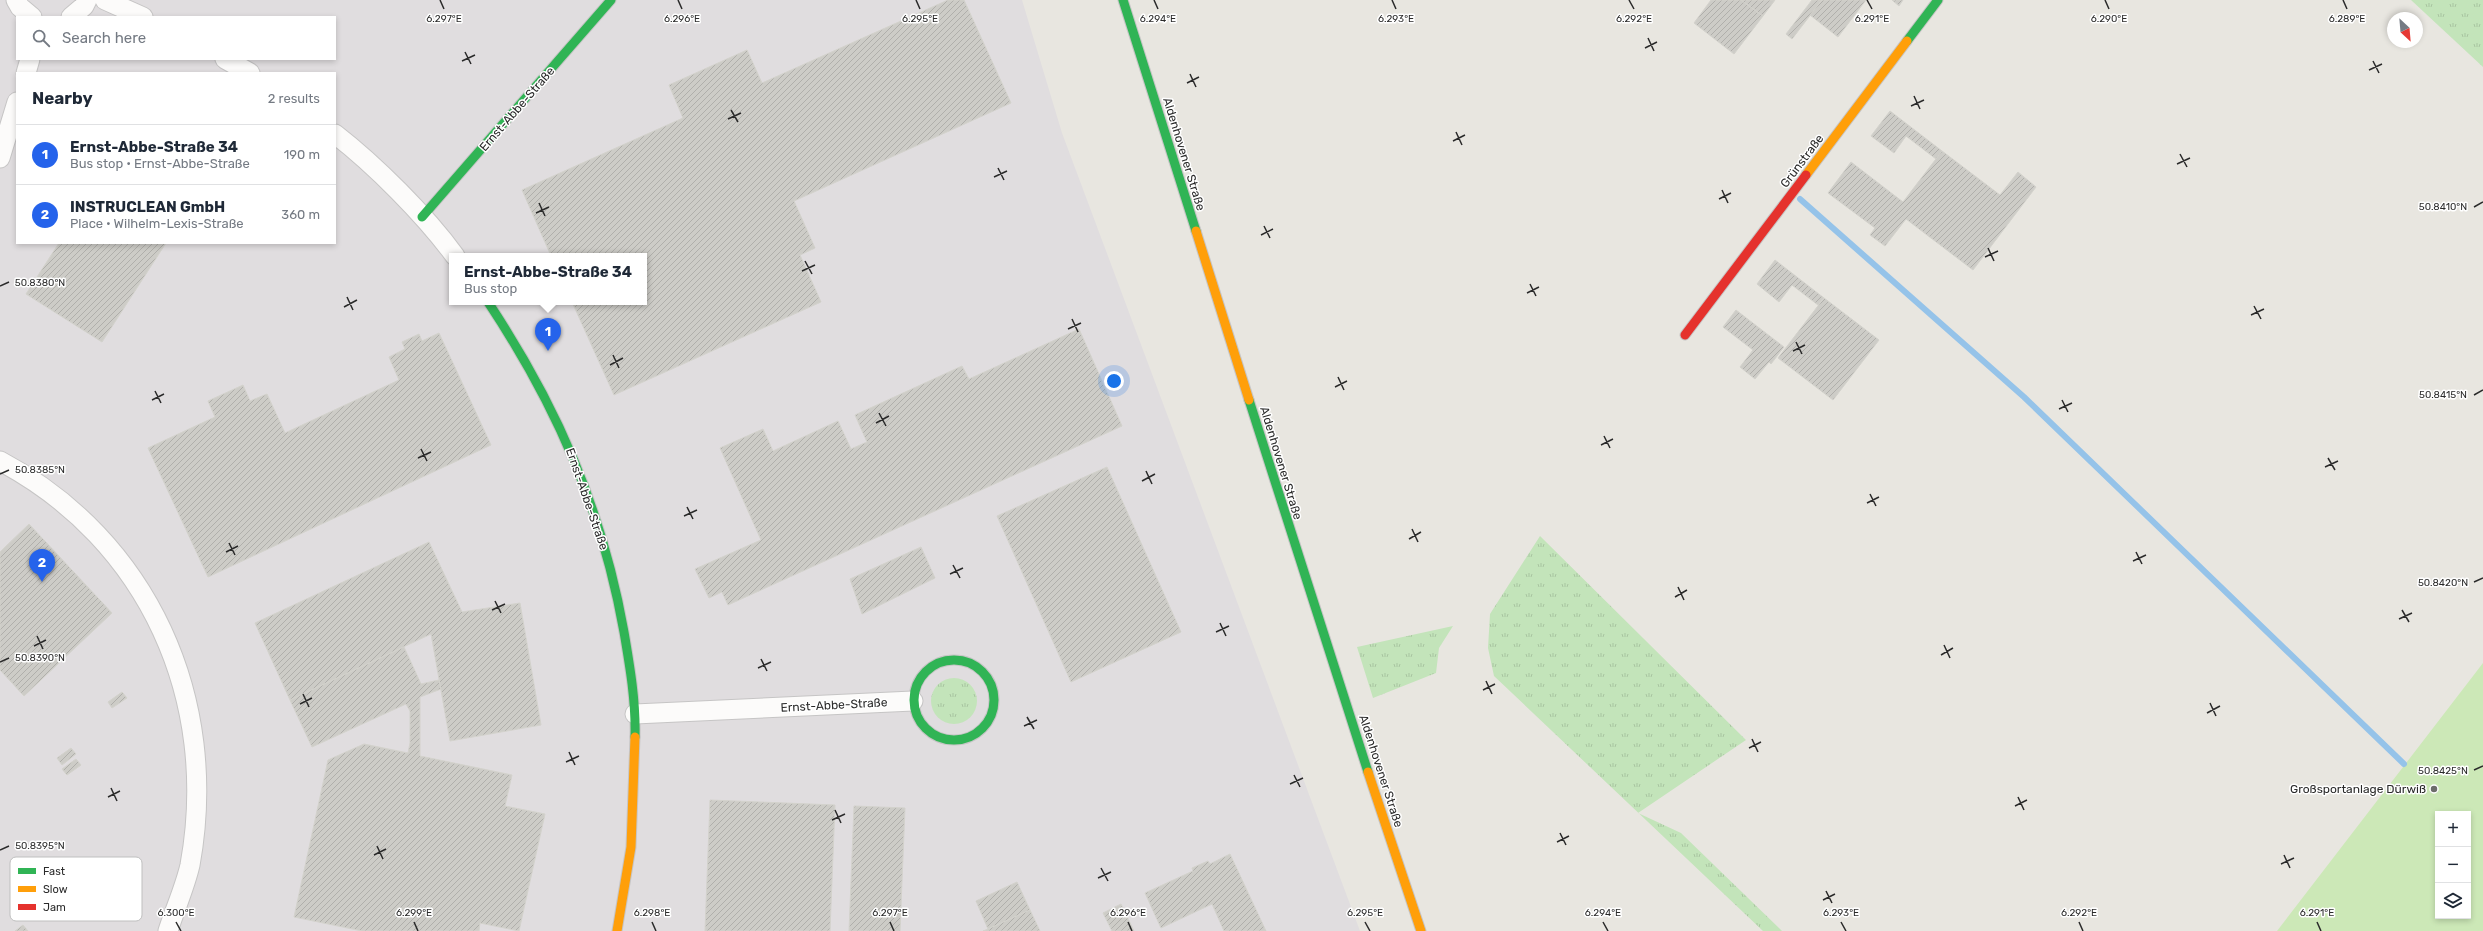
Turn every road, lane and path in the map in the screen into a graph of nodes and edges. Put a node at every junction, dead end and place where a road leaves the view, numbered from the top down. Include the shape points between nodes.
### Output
1 (16, 0) edge
2 (87, 0) edge
3 (105, 0) edge
4 (611, 0) edge
5 (1123, 0) edge
6 (1938, 0) edge
7 (31, 16) edge
8 (72, 16) edge
9 (141, 16) edge
10 (30, 60) edge
11 (227, 60) edge
12 (26, 72) edge
13 (248, 72) edge
14 (16, 105) edge
15 (336, 135) edge
16 (0, 158) edge
17 (422, 218) junction
18 (452, 253) edge
19 (490, 305) edge
20 (1685, 336) dead end
21 (0, 461) edge
22 (913, 701) junction
23 (635, 714) junction
24 (168, 931) edge
25 (617, 931) edge
26 (1421, 931) edge

1 - 7 street
2 - 8 street
3 - 9 street
4 - 17 street, Ernst-Abbe-Straße
5 - 26 street, Aldenhovener Straße via 1322,631
6 - 20 street, Grünstraße
10 - 12 street
11 - 13 street
14 - 16 street
15 - 17 street via 354,149
17 - 18 street
19 - 23 street, Ernst-Abbe-Straße via 528,363 560,422 583,483 610,566 625,635
21 - 24 street via 31,477 76,513 118,556 155,614 179,672 194,731 196,797 190,865
22 - 22 street via 922,726 944,739 957,740 969,737 985,726 992,715 994,702 987,677 967,662 954,660 941,662 930,668 915,688
22 - 23 street, Ernst-Abbe-Straße
23 - 25 street, Ernst-Abbe-Straße via 634,817 630,860

